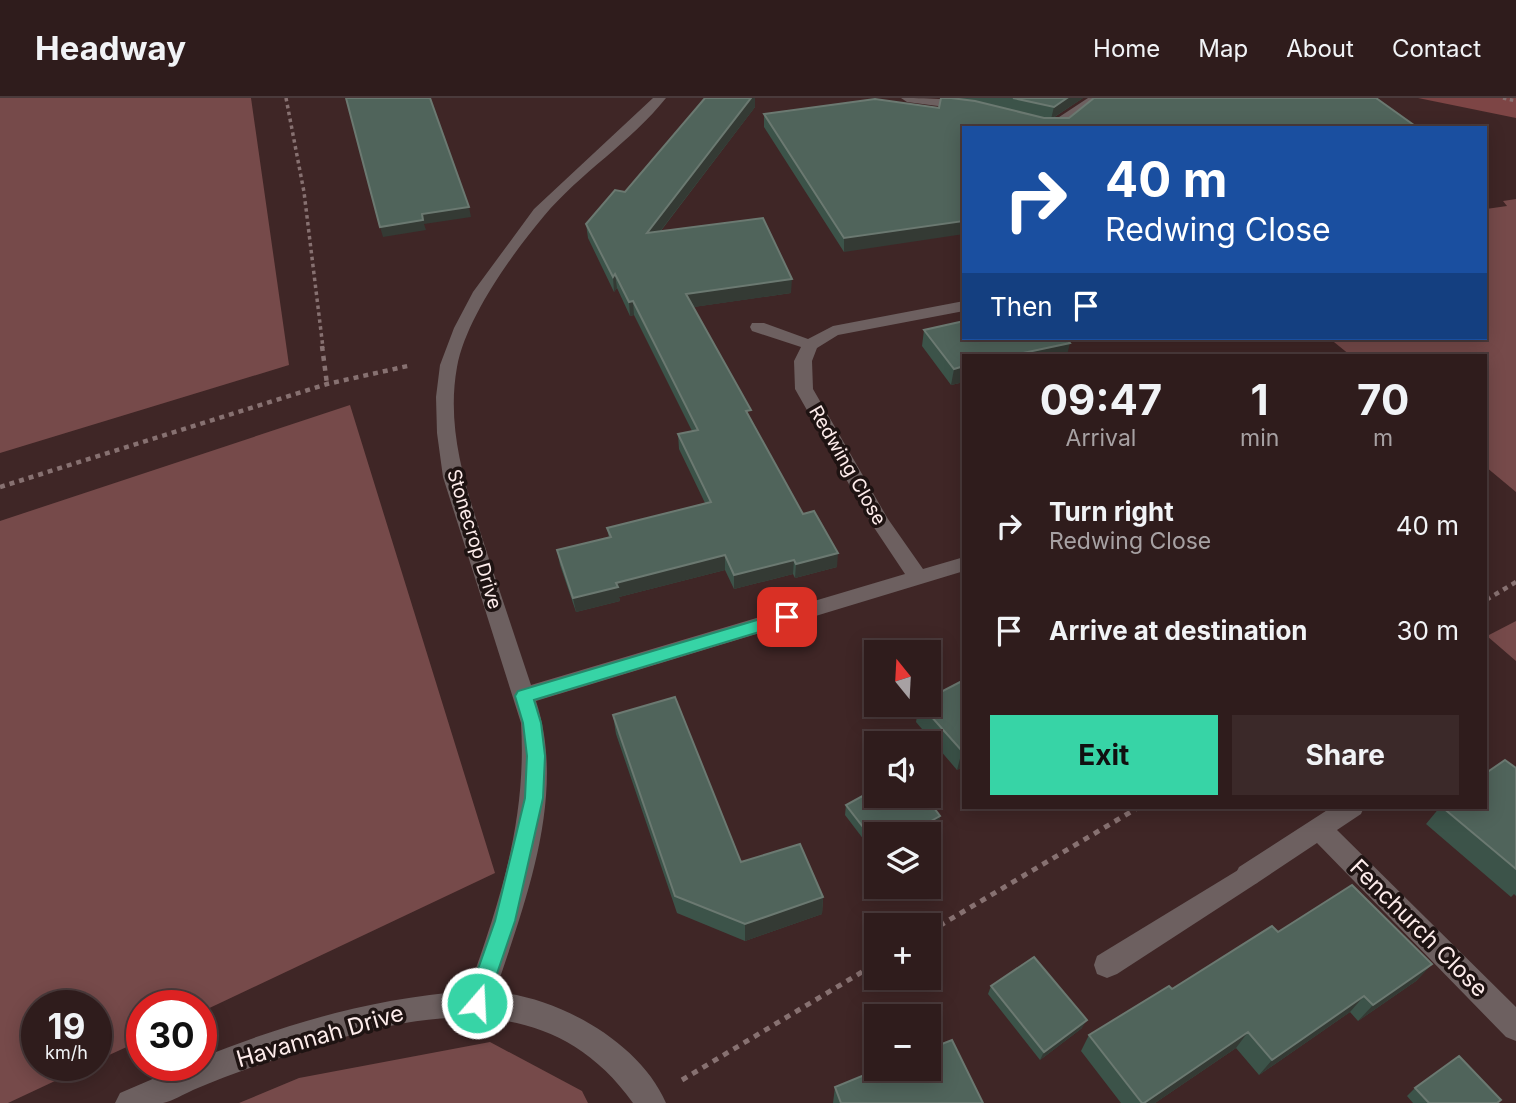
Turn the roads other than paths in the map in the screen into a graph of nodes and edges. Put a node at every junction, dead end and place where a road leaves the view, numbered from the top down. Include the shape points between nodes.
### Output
1 (660, 98) edge
2 (907, 98) edge
3 (1097, 98) edge
4 (985, 109) edge
5 (1053, 125) edge
6 (962, 306) edge
7 (758, 327) dead end
8 (810, 345) junction
9 (962, 565) edge
10 (918, 578) junction
11 (524, 696) junction
12 (1349, 809) edge
13 (1320, 829) junction
14 (1107, 965) dead end
15 (477, 1003) junction
16 (1516, 1027) edge
17 (650, 1101) edge
18 (130, 1103) edge

1 - 11 street, Stonecrop Drive via 532,221 481,292 449,365 446,433 453,477
2 - 4 street
3 - 5 street
6 - 8 street via 833,331
7 - 8 street
8 - 10 street, Redwing Close via 803,361 804,389
9 - 10 street
10 - 11 street
11 - 15 street, Stonecrop Drive via 536,756 534,798 505,921
12 - 13 street
13 - 14 street
13 - 16 street, Fenchurch Close
15 - 17 street, Havannah Drive via 515,1007 554,1019 628,1072
15 - 18 street, Havannah Drive via 422,1007 265,1048

